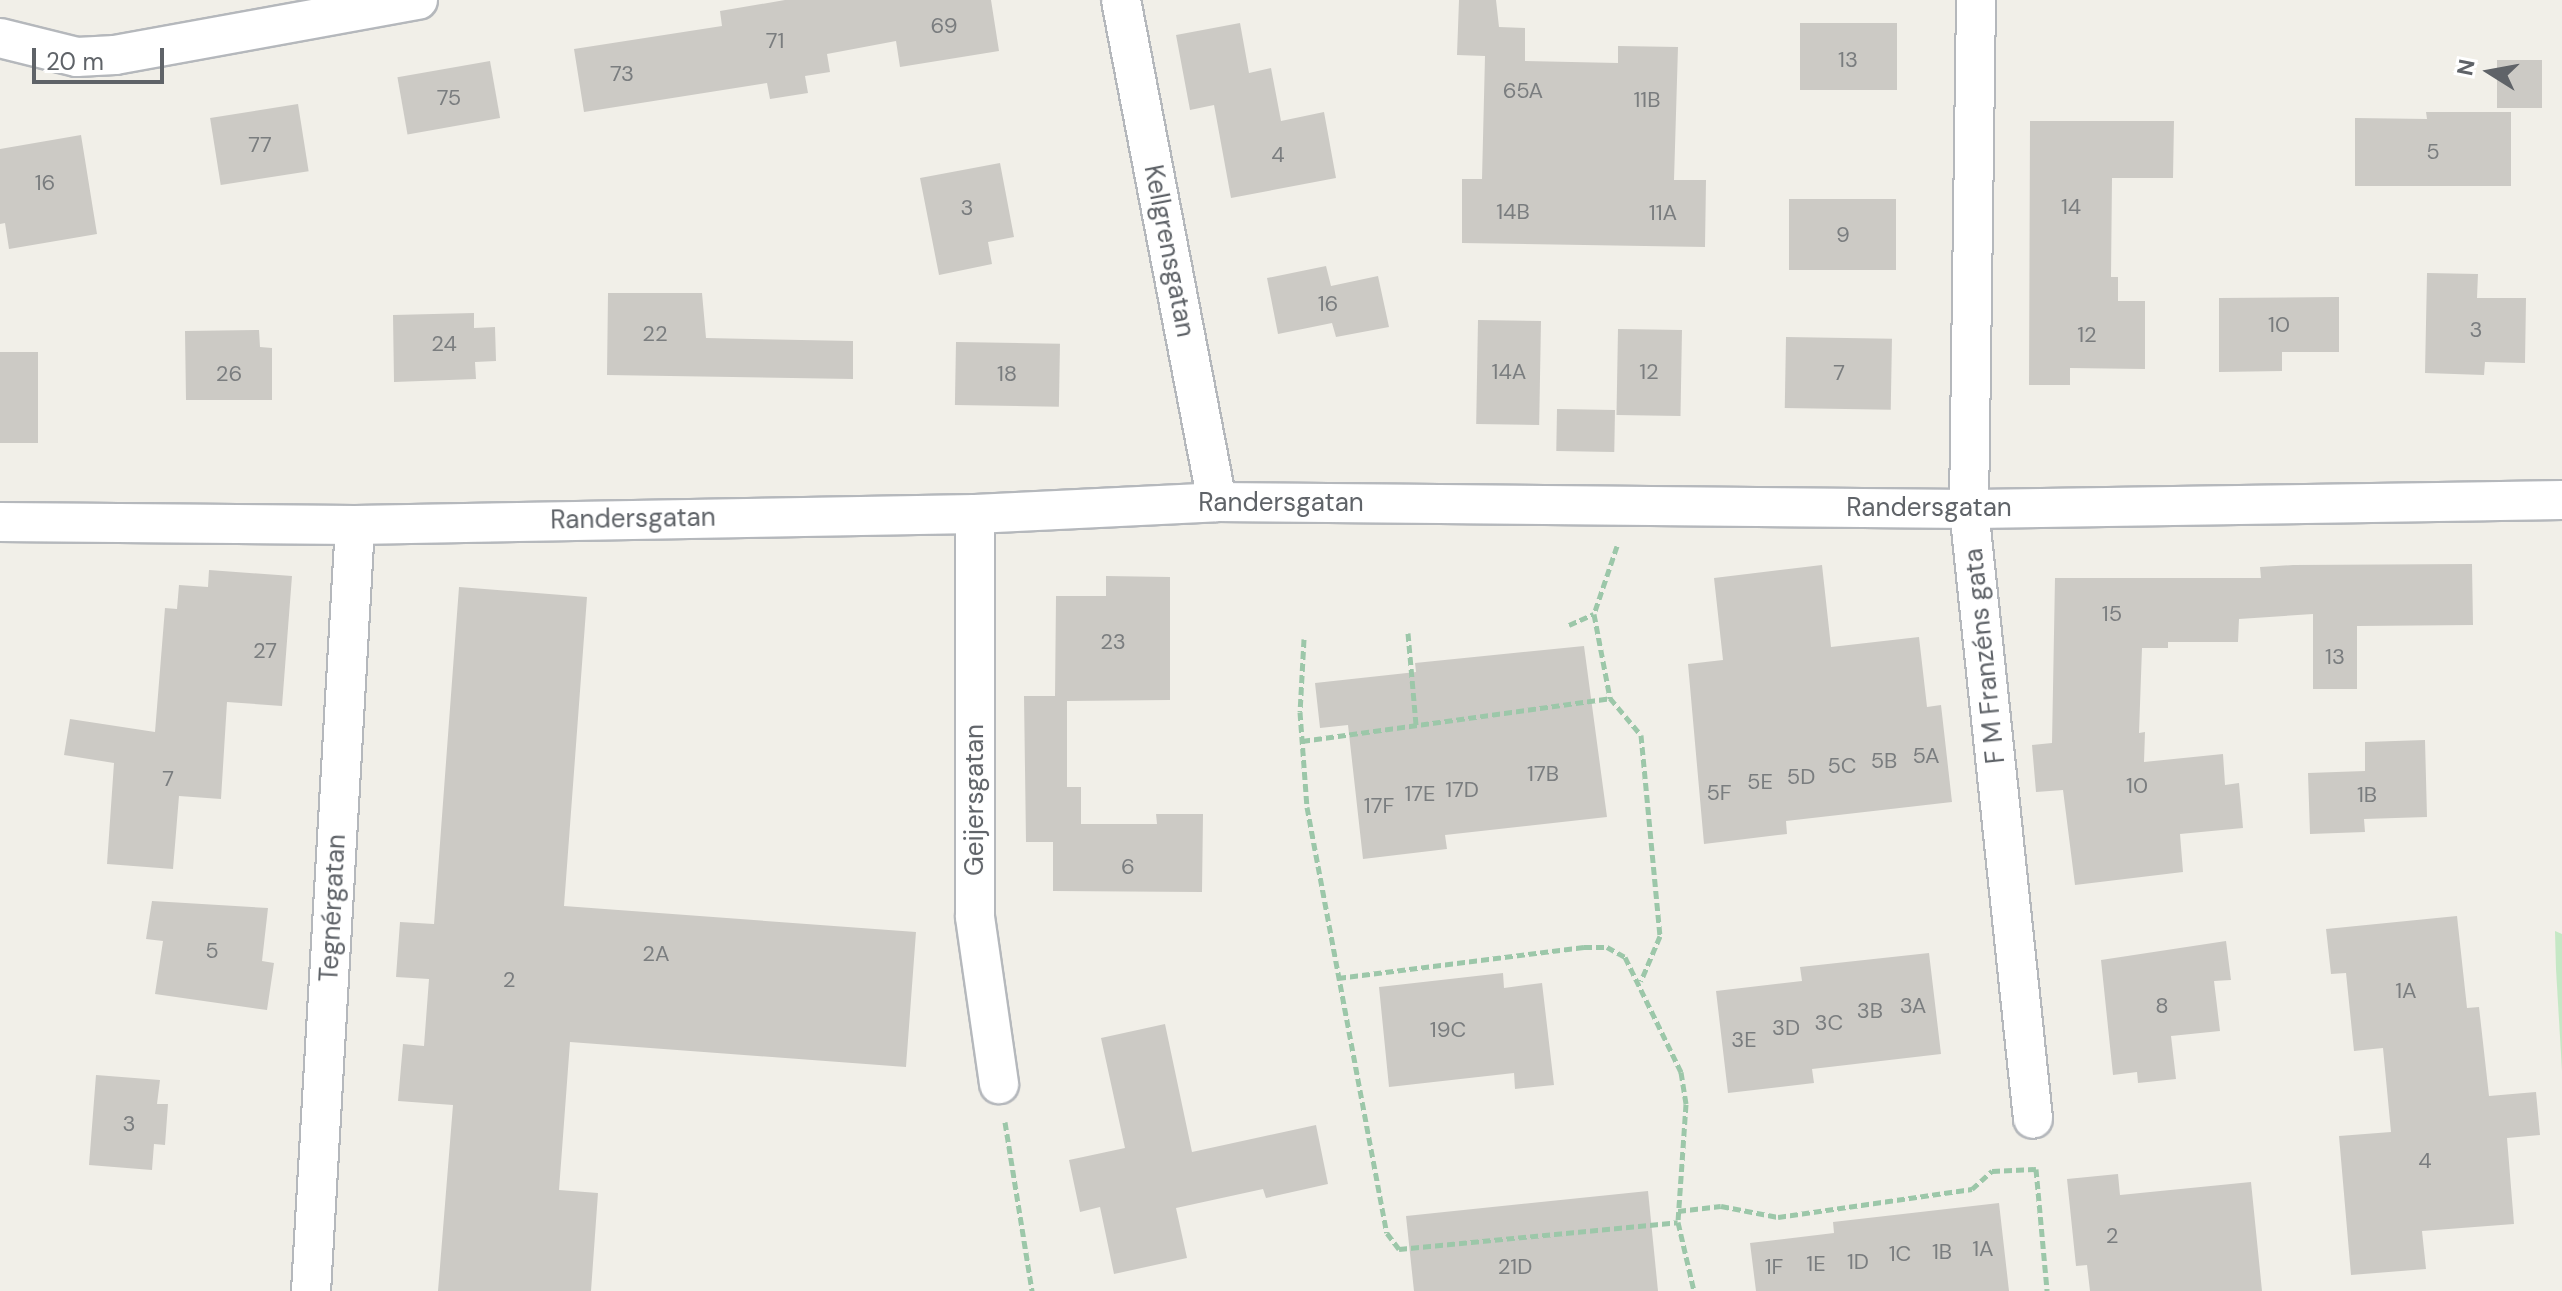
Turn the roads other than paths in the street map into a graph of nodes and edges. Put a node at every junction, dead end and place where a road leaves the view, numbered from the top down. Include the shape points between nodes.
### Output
1 (418, 0) edge
2 (1121, 0) edge
3 (1976, 0) edge
4 (0, 38) edge
5 (2562, 500) edge
6 (1217, 502) junction
7 (1969, 509) junction
8 (975, 514) junction
9 (0, 522) edge
10 (355, 525) junction
11 (999, 1084) road end
12 (2033, 1119) road end
13 (311, 1291) edge

1 - 4 street via 115,55 77,57
2 - 6 street, Kellgrensgatan
3 - 7 street, F M Franzéns gata
5 - 7 street, Randersgatan
6 - 7 street, Randersgatan
6 - 8 street, Randersgatan
7 - 12 street, F M Franzéns gata
8 - 10 street, Randersgatan
8 - 11 street, Geijersgatan via 975,917
9 - 10 street, Randersgatan
10 - 13 street, Tegnérgatan

